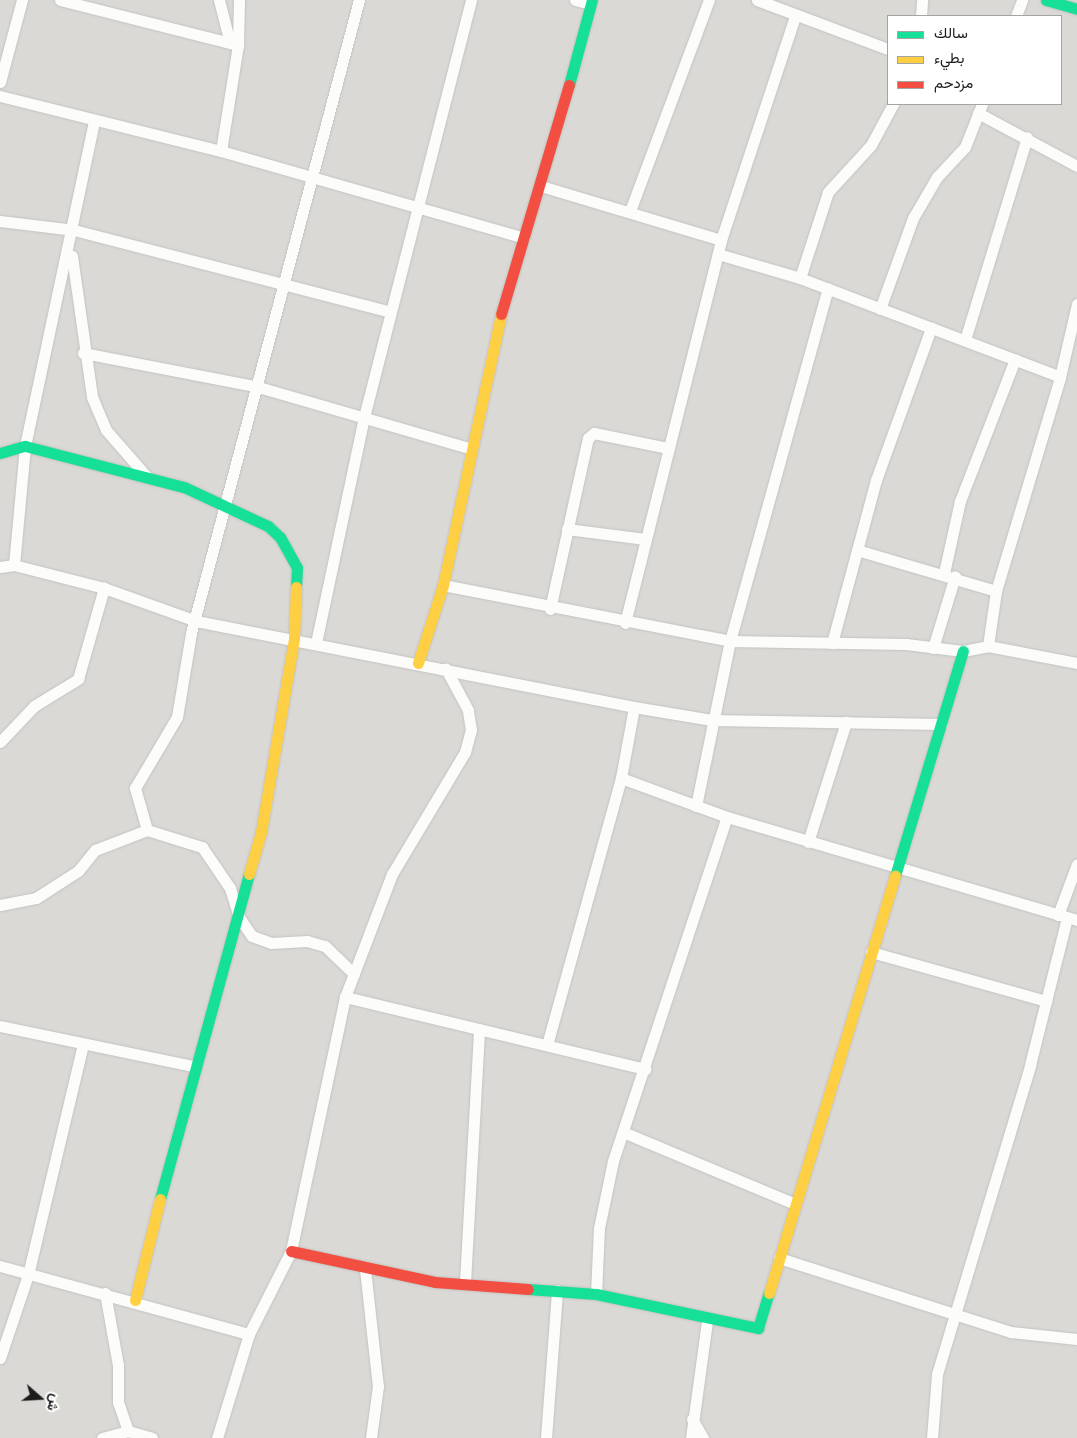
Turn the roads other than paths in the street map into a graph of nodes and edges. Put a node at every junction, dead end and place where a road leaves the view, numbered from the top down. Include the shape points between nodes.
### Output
1 (22, 0) edge
2 (60, 0) edge
3 (219, 0) edge
4 (239, 0) edge
5 (359, 0) edge
6 (471, 0) edge
7 (575, 0) edge
8 (709, 0) edge
9 (757, 0) edge
10 (922, 0) edge
11 (1022, 0) edge
12 (1046, 0) edge
13 (591, 2) edge
14 (1077, 8) edge
15 (921, 15) edge
16 (1016, 15) edge
17 (796, 16) junction
18 (234, 44) junction
19 (887, 49) edge
20 (0, 82) edge
21 (0, 96) edge
22 (892, 105) edge
23 (980, 108) edge
24 (94, 122) junction
25 (1027, 137) junction
26 (221, 151) junction
27 (1077, 166) edge
28 (311, 178) junction
29 (542, 186) junction
30 (418, 209) junction
31 (630, 210) junction
32 (0, 220) edge
33 (74, 230) junction
34 (524, 238) junction
35 (721, 240) junction
36 (70, 246) junction
37 (718, 254) junction
38 (800, 278) junction
39 (283, 281) junction
40 (828, 288) junction
41 (1077, 304) edge
42 (880, 309) junction
43 (391, 312) junction
44 (931, 328) junction
45 (964, 340) junction
46 (83, 353) junction
47 (1015, 359) junction
48 (1060, 377) junction
49 (255, 386) junction
50 (364, 417) junction
51 (25, 446) junction
52 (668, 448) junction
53 (472, 449) junction
54 (0, 453) edge
55 (147, 477) junction
56 (229, 505) junction
57 (567, 529) junction
58 (645, 539) junction
59 (857, 550) junction
60 (14, 565) junction
61 (0, 567) edge
62 (949, 574) junction
63 (443, 585) junction
64 (104, 588) junction
65 (996, 591) junction
66 (550, 609) junction
67 (196, 621) junction
68 (625, 623) junction
69 (294, 638) junction
70 (730, 641) junction
71 (316, 643) junction
72 (832, 643) junction
73 (988, 646) junction
74 (933, 648) junction
75 (963, 651) junction
76 (418, 663) junction
77 (1077, 663) edge
78 (446, 669) junction
79 (634, 707) junction
80 (712, 720) junction
81 (846, 722) junction
82 (941, 724) junction
83 (0, 742) edge
84 (621, 778) junction
85 (696, 806) junction
86 (727, 817) junction
87 (147, 830) junction
88 (808, 842) junction
89 (1077, 864) edge
90 (896, 868) junction
91 (0, 905) edge
92 (239, 917) junction
93 (1067, 918) edge
94 (870, 952) junction
95 (354, 974) junction
96 (345, 997) junction
97 (1046, 1001) junction
98 (0, 1026) edge
99 (479, 1029) junction
100 (83, 1044) junction
101 (547, 1045) junction
102 (193, 1066) junction
103 (645, 1069) junction
104 (623, 1132) junction
105 (795, 1204) junction
106 (291, 1252) junction
107 (779, 1258) junction
108 (0, 1266) edge
109 (365, 1269) junction
110 (28, 1275) junction
111 (465, 1282) junction
112 (557, 1290) junction
113 (105, 1293) junction
114 (596, 1294) junction
115 (135, 1300) junction
116 (954, 1313) junction
117 (707, 1321) junction
118 (249, 1334) junction
119 (1077, 1339) edge
120 (0, 1358) edge
121 (692, 1420) junction
122 (128, 1432) junction
123 (102, 1438) edge
124 (152, 1438) edge
125 (217, 1438) edge
126 (370, 1438) edge
127 (546, 1438) edge
128 (691, 1438) edge
129 (703, 1438) edge
130 (932, 1438) edge

1 - 20 street
2 - 18 street
3 - 18 street
4 - 18 street
5 - 28 street
6 - 30 street
7 - 13 street
8 - 31 street
9 - 17 street
10 - 15 street
11 - 16 street
12 - 14 main road
13 - 29 main road
17 - 19 street
17 - 35 street
18 - 26 street
21 - 24 street
22 - 38 street via 872,145 828,192
23 - 25 street
23 - 42 street via 965,147 937,177 913,218
24 - 26 street
24 - 33 street
25 - 27 street
25 - 45 street
26 - 28 street
28 - 30 street
28 - 39 street
29 - 31 street
29 - 34 main road
30 - 34 street
30 - 43 street
31 - 35 street
32 - 33 street
33 - 36 street
33 - 39 street
34 - 53 main road via 502,311
35 - 37 street
36 - 46 street
36 - 51 street
37 - 38 street
37 - 52 street
38 - 40 street
39 - 43 street
39 - 49 street
40 - 42 street
40 - 70 street
41 - 48 street
42 - 44 street
43 - 50 street
44 - 45 street
44 - 59 street via 876,480
45 - 47 street
46 - 49 street
46 - 55 street via 92,397 106,430
47 - 48 street
47 - 62 street via 960,501
48 - 65 street
49 - 50 street
49 - 56 street
50 - 53 street
50 - 71 street
51 - 54 main road
51 - 55 main road
51 - 60 street
52 - 57 street via 594,433 585,448
52 - 58 street
53 - 63 main road
55 - 56 main road
56 - 67 street
56 - 69 main road via 268,526 292,554 297,579
57 - 58 street
57 - 66 street
58 - 68 street
59 - 62 street
59 - 72 street
60 - 61 street
60 - 64 street
62 - 65 street
62 - 74 street
63 - 66 street
63 - 76 main road
64 - 67 street
64 - 83 street via 78,679 34,706
65 - 73 street
66 - 68 street
67 - 69 street
67 - 87 street via 177,717 135,788
68 - 70 street
69 - 71 street
69 - 92 main road via 276,764
70 - 72 street
70 - 80 street
71 - 76 street
72 - 74 street
73 - 75 street
73 - 77 street
74 - 75 street
75 - 82 main road
76 - 78 street
78 - 79 street
78 - 95 street via 468,710 471,730 465,752 407,843
79 - 80 street
79 - 84 street
80 - 81 street
80 - 85 street
81 - 82 street
81 - 88 street
82 - 90 main road
84 - 85 street
84 - 101 street
85 - 86 street
86 - 88 street
86 - 103 street
87 - 91 street via 95,850 78,871 36,898
87 - 92 street via 202,848 230,888
88 - 90 street
89 - 93 street
90 - 93 street
90 - 94 main road
92 - 95 street via 260,940 325,946
92 - 102 main road
93 - 97 street
94 - 97 street
94 - 105 main road
95 - 96 street
96 - 99 street
96 - 106 street
97 - 116 street
98 - 100 street
99 - 101 street
99 - 111 street
100 - 102 street
100 - 110 street
101 - 103 street
102 - 115 main road
103 - 104 street
104 - 105 street
104 - 114 street via 601,1219
105 - 107 main road
106 - 109 main road
106 - 118 street
107 - 116 street
107 - 117 main road via 758,1328
108 - 110 street
109 - 111 main road via 448,1284
109 - 126 street via 378,1386
110 - 113 street
110 - 120 street
111 - 112 main road
112 - 114 main road
112 - 127 street
113 - 115 street
113 - 122 street via 118,1365 118,1402
114 - 117 main road
115 - 118 street
116 - 119 street via 1011,1332
116 - 130 street via 936,1374
117 - 121 street
118 - 125 street
121 - 128 street
121 - 129 street
122 - 123 street
122 - 124 street

